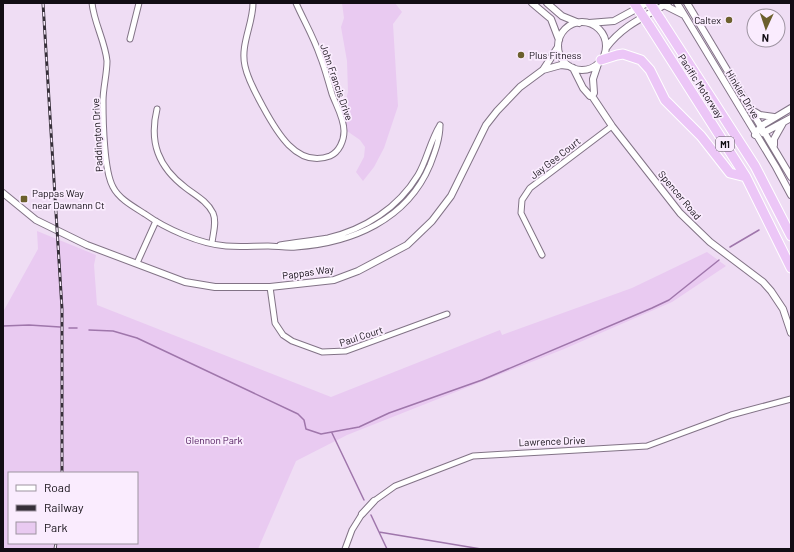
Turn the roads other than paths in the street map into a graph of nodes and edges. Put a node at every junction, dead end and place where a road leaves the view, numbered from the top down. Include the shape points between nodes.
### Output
1 (92, 3) edge
2 (139, 3) edge
3 (253, 3) edge
4 (296, 3) edge
5 (532, 3) edge
6 (547, 3) edge
7 (634, 3) edge
8 (649, 3) edge
9 (677, 3) edge
10 (687, 3) edge
11 (692, 3) edge
12 (666, 4) edge
13 (692, 10) junction
14 (685, 15) junction
15 (583, 23) junction
16 (130, 39) dead end
17 (559, 40) junction
18 (558, 47) junction
19 (714, 47) junction
20 (606, 48) junction
21 (712, 61) junction
22 (600, 62) junction
23 (571, 67) junction
24 (543, 70) junction
25 (592, 96) junction
26 (791, 108) edge
27 (157, 109) dead end
28 (752, 110) junction
29 (775, 116) junction
30 (791, 118) edge
31 (784, 122) junction
32 (612, 126) junction
33 (761, 126) junction
34 (766, 133) junction
35 (755, 135) junction
36 (774, 146) junction
37 (746, 177) junction
38 (791, 177) edge
39 (3, 192) edge
40 (791, 195) edge
41 (156, 221) junction
42 (791, 236) edge
43 (212, 243) junction
44 (271, 246) junction
45 (542, 255) dead end
46 (137, 263) junction
47 (791, 268) edge
48 (270, 288) junction
49 (447, 314) dead end
50 (791, 333) edge
51 (791, 400) edge
52 (374, 501) joint
53 (362, 514) joint
54 (345, 549) edge

1 - 41 street, Paddington Drive via 107,62 103,100 108,176 113,188 124,200
2 - 16 street
3 - 4 street, John Francis Drive via 253,16 244,52 248,79 282,139 303,156 323,159 333,155 340,148 344,130 320,55
5 - 17 street via 551,19
6 - 15 street via 562,16
7 - 37 highway, Pacific Motorway / M1, bridge
8 - 15 street via 614,21
8 - 42 highway, Pacific Motorway / M1, bridge via 755,166
9 - 14 street, Hinkler Drive
10 - 13 street, Hinkler Drive
11 - 13 street
12 - 14 street
12 - 20 street via 623,29
13 - 19 street, Hinkler Drive
14 - 21 street, Hinkler Drive
15 - 17 street via 567,28
15 - 20 street via 598,29
17 - 18 street
18 - 23 street via 560,54
18 - 24 street, Pappas Way
19 - 21 street
19 - 28 street, Hinkler Drive
20 - 22 street
21 - 35 street, Hinkler Drive
22 - 23 street via 586,70
22 - 25 street via 593,80
22 - 37 highway via 617,54 641,60 650,70 664,100 701,136 730,173
23 - 24 street, Pappas Way via 561,65
23 - 25 street, Spencer Road
24 - 48 street, Pappas Way via 520,87 497,111 486,126 451,196 432,221 407,245 358,271 334,280
25 - 32 street, Spencer Road
26 - 29 street
27 - 43 street via 153,126 155,147 169,171 212,212
28 - 29 street via 760,116
28 - 33 street, Hinkler Drive
29 - 33 street
30 - 31 street
31 - 34 street
31 - 36 street via 774,139
32 - 45 street, Jay Gee Court via 530,188 522,200 521,214
32 - 50 street, Spencer Road via 689,223 763,282 778,300
33 - 34 street, Hinkler Drive
33 - 35 street
34 - 35 street
34 - 36 street, Hinkler Drive
35 - 40 street, Hinkler Drive
36 - 38 street, Hinkler Drive
37 - 47 highway, Pacific Motorway / M1
39 - 46 street, Pappas Way via 36,220 87,245
41 - 43 street, Paddington Drive
41 - 46 street
43 - 44 street, Paddington Drive via 227,246
44 - 44 street, Paddington Drive via 326,238 360,227 375,219 399,200 409,188 421,170 440,125 440,138 424,178 405,205 378,224 350,237 311,246
46 - 48 street, Pappas Way via 185,282 215,288
48 - 49 street, Paul Court via 275,323 283,335 322,352 346,351
51 - 52 street, Lawrence Drive via 731,415 647,446 473,456 395,486
52 - 53 street, Lawrence Drive
53 - 54 street, Lawrence Drive via 352,530

